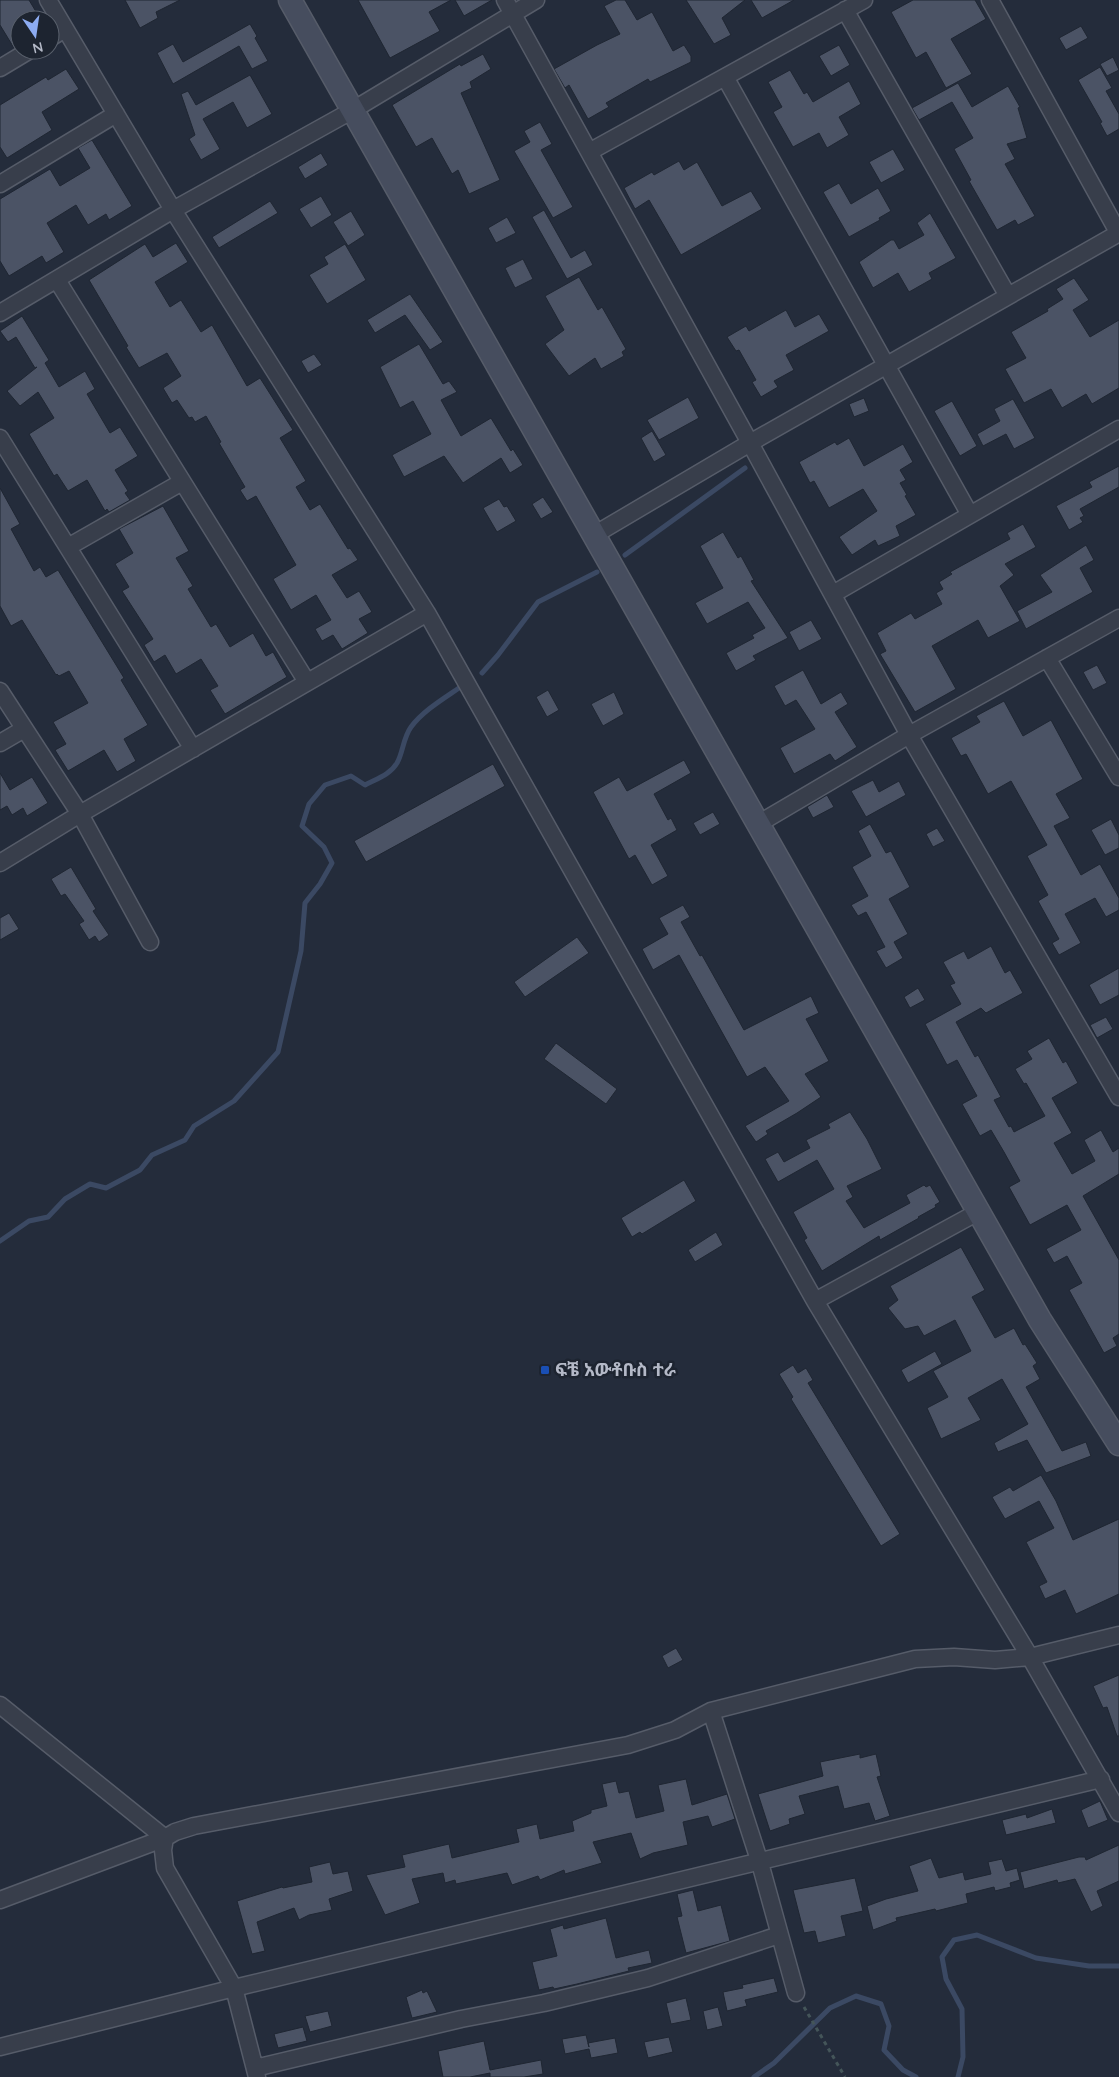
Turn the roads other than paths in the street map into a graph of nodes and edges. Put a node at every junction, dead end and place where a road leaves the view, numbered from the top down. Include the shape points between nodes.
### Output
1 (48, 0) edge
2 (290, 0) edge
3 (536, 0) edge
4 (864, 0) edge
5 (990, 0) edge
6 (509, 7) edge
7 (845, 10) junction
8 (65, 29) junction
9 (60, 32) edge
10 (13, 60) edge
11 (0, 68) edge
12 (725, 77) junction
13 (353, 110) junction
14 (116, 114) junction
15 (589, 152) junction
16 (0, 184) edge
17 (173, 210) junction
18 (1119, 234) edge
19 (57, 280) junction
20 (1008, 296) junction
21 (0, 313) edge
22 (886, 366) junction
23 (1119, 429) edge
24 (0, 438) edge
25 (750, 443) junction
26 (182, 482) junction
27 (970, 515) junction
28 (594, 535) junction
29 (68, 547) junction
30 (833, 594) junction
31 (427, 613) junction
32 (1119, 618) edge
33 (1046, 658) junction
34 (307, 682) junction
35 (0, 691) edge
36 (24, 729) junction
37 (909, 735) junction
38 (0, 743) edge
39 (193, 749) junction
40 (1119, 777) edge
41 (80, 814) junction
42 (758, 824) junction
43 (0, 863) edge
44 (150, 942) dead end
45 (1119, 1097) edge
46 (978, 1212) junction
47 (815, 1301) junction
48 (1117, 1436) edge
49 (1119, 1635) edge
50 (1030, 1657) junction
51 (0, 1704) edge
52 (711, 1711) junction
53 (1101, 1779) junction
54 (1119, 1813) edge
55 (165, 1838) junction
56 (760, 1863) junction
57 (0, 1900) edge
58 (780, 1935) junction
59 (234, 1988) junction
60 (796, 1993) road end
61 (0, 2047) edge
62 (256, 2072) edge

1 - 8 street
2 - 13 street
3 - 6 street
4 - 7 street
5 - 18 street
6 - 13 street
6 - 15 street
7 - 12 street
7 - 20 street
8 - 9 street
8 - 14 street
10 - 11 street
12 - 15 street
12 - 22 street
13 - 17 street
13 - 28 street
14 - 16 street
14 - 17 street
15 - 25 street
17 - 19 street
17 - 31 street
18 - 20 street
19 - 21 street
19 - 26 street
20 - 22 street
22 - 25 street
22 - 27 street
23 - 27 street
24 - 29 street
25 - 28 street
25 - 30 street
26 - 29 street
26 - 34 street
27 - 30 street
28 - 42 street
29 - 39 street
30 - 37 street
31 - 34 street
31 - 47 street
32 - 33 street
33 - 37 street
33 - 40 street
34 - 39 street
35 - 36 street
36 - 38 street
36 - 41 street
37 - 42 street
37 - 45 street
39 - 41 street
41 - 43 street
41 - 44 street
42 - 46 street
46 - 47 street
46 - 48 street via 1040,1320
47 - 50 street
49 - 50 street
50 - 52 street via 915,1659
50 - 53 street
51 - 55 street
52 - 55 street via 675,1730 628,1745 194,1826
52 - 56 street
53 - 54 street
53 - 56 street
55 - 57 street
55 - 59 street via 165,1868
56 - 58 street
56 - 59 street
58 - 60 street
58 - 62 street via 648,1978 451,2021
59 - 61 street
59 - 62 street

